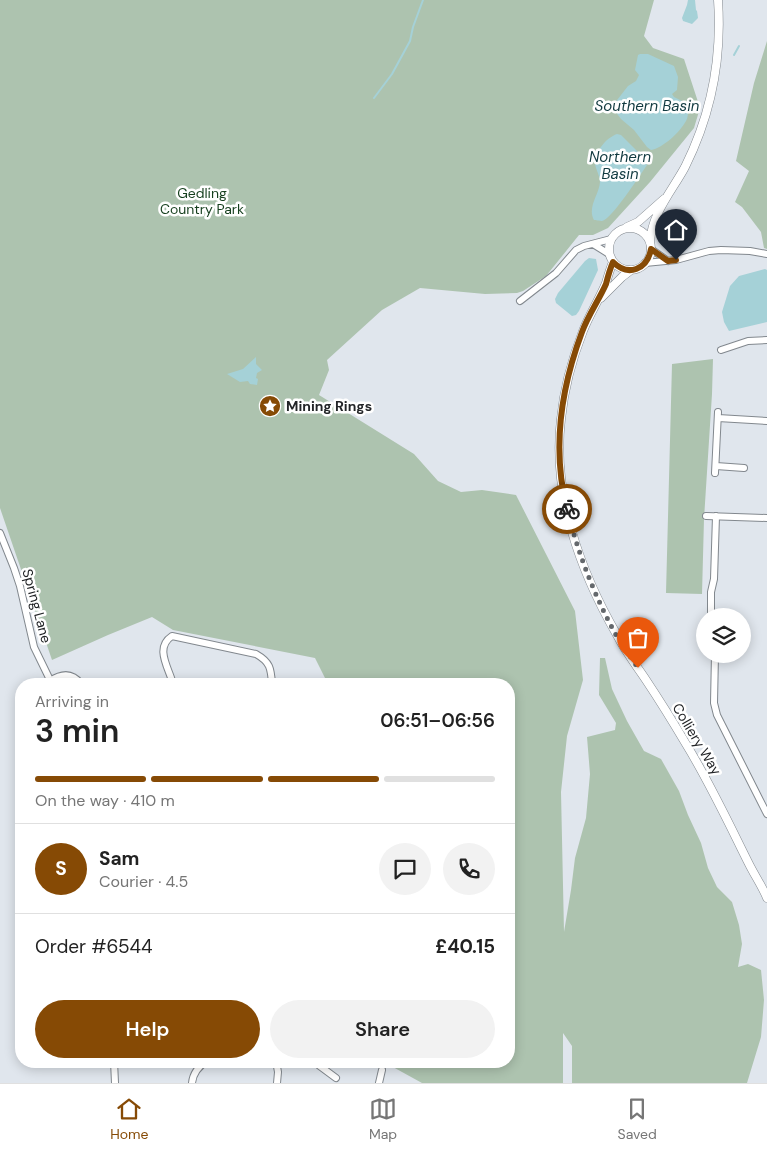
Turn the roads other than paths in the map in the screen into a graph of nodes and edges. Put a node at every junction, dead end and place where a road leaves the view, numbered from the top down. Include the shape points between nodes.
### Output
1 (718, 0) edge
2 (665, 198) junction
3 (624, 228) junction
4 (611, 239) junction
5 (593, 244) junction
6 (650, 245) junction
7 (767, 254) edge
8 (611, 258) junction
9 (668, 261) junction
10 (645, 263) junction
11 (631, 270) junction
12 (520, 301) dead end
13 (595, 305) junction
14 (767, 340) edge
15 (721, 350) dead end
16 (767, 421) edge
17 (744, 468) dead end
18 (706, 516) dead end
19 (716, 516) junction
20 (767, 518) edge
21 (0, 533) edge
22 (712, 608) edge
23 (715, 663) edge
24 (49, 678) edge
25 (56, 678) edge
26 (76, 678) edge
27 (171, 678) edge
28 (272, 678) edge
29 (767, 814) edge
30 (755, 875) junction
31 (767, 887) edge
32 (767, 898) edge
33 (114, 1068) edge
34 (199, 1068) edge
35 (277, 1068) edge
36 (322, 1068) edge
37 (335, 1068) edge
38 (382, 1070) dead end
39 (376, 1082) edge
40 (115, 1083) edge
41 (192, 1083) edge
42 (277, 1083) edge

1 - 2 main road via 719,37 712,92 701,130 685,167
2 - 3 main road via 638,222
2 - 6 main road via 652,227
3 - 4 main road
3 - 6 main road via 638,229 647,236
4 - 5 street
4 - 8 main road via 608,246
5 - 8 street
5 - 12 street via 576,250 556,273
6 - 9 street
6 - 10 main road via 650,256
7 - 9 street via 721,250
8 - 11 main road via 619,267
8 - 13 main road, Colliery Way via 605,284
9 - 10 street
10 - 11 main road
11 - 13 main road, Colliery Way
13 - 30 main road, Colliery Way via 572,362 561,421 562,482 573,533 597,599 692,754
14 - 15 street via 748,340
16 - 17 street via 718,415 715,470
18 - 19 street
19 - 20 street
19 - 22 street
21 - 24 street, Spring Lane via 20,586 34,647
23 - 29 street via 717,715
25 - 26 street via 70,675
27 - 28 street via 163,647 172,636 256,654 265,659
30 - 31 main road, Colliery Way
30 - 32 main road, Colliery Way
33 - 40 street
34 - 41 street
35 - 42 street
36 - 37 street via 333,1075
38 - 39 street

